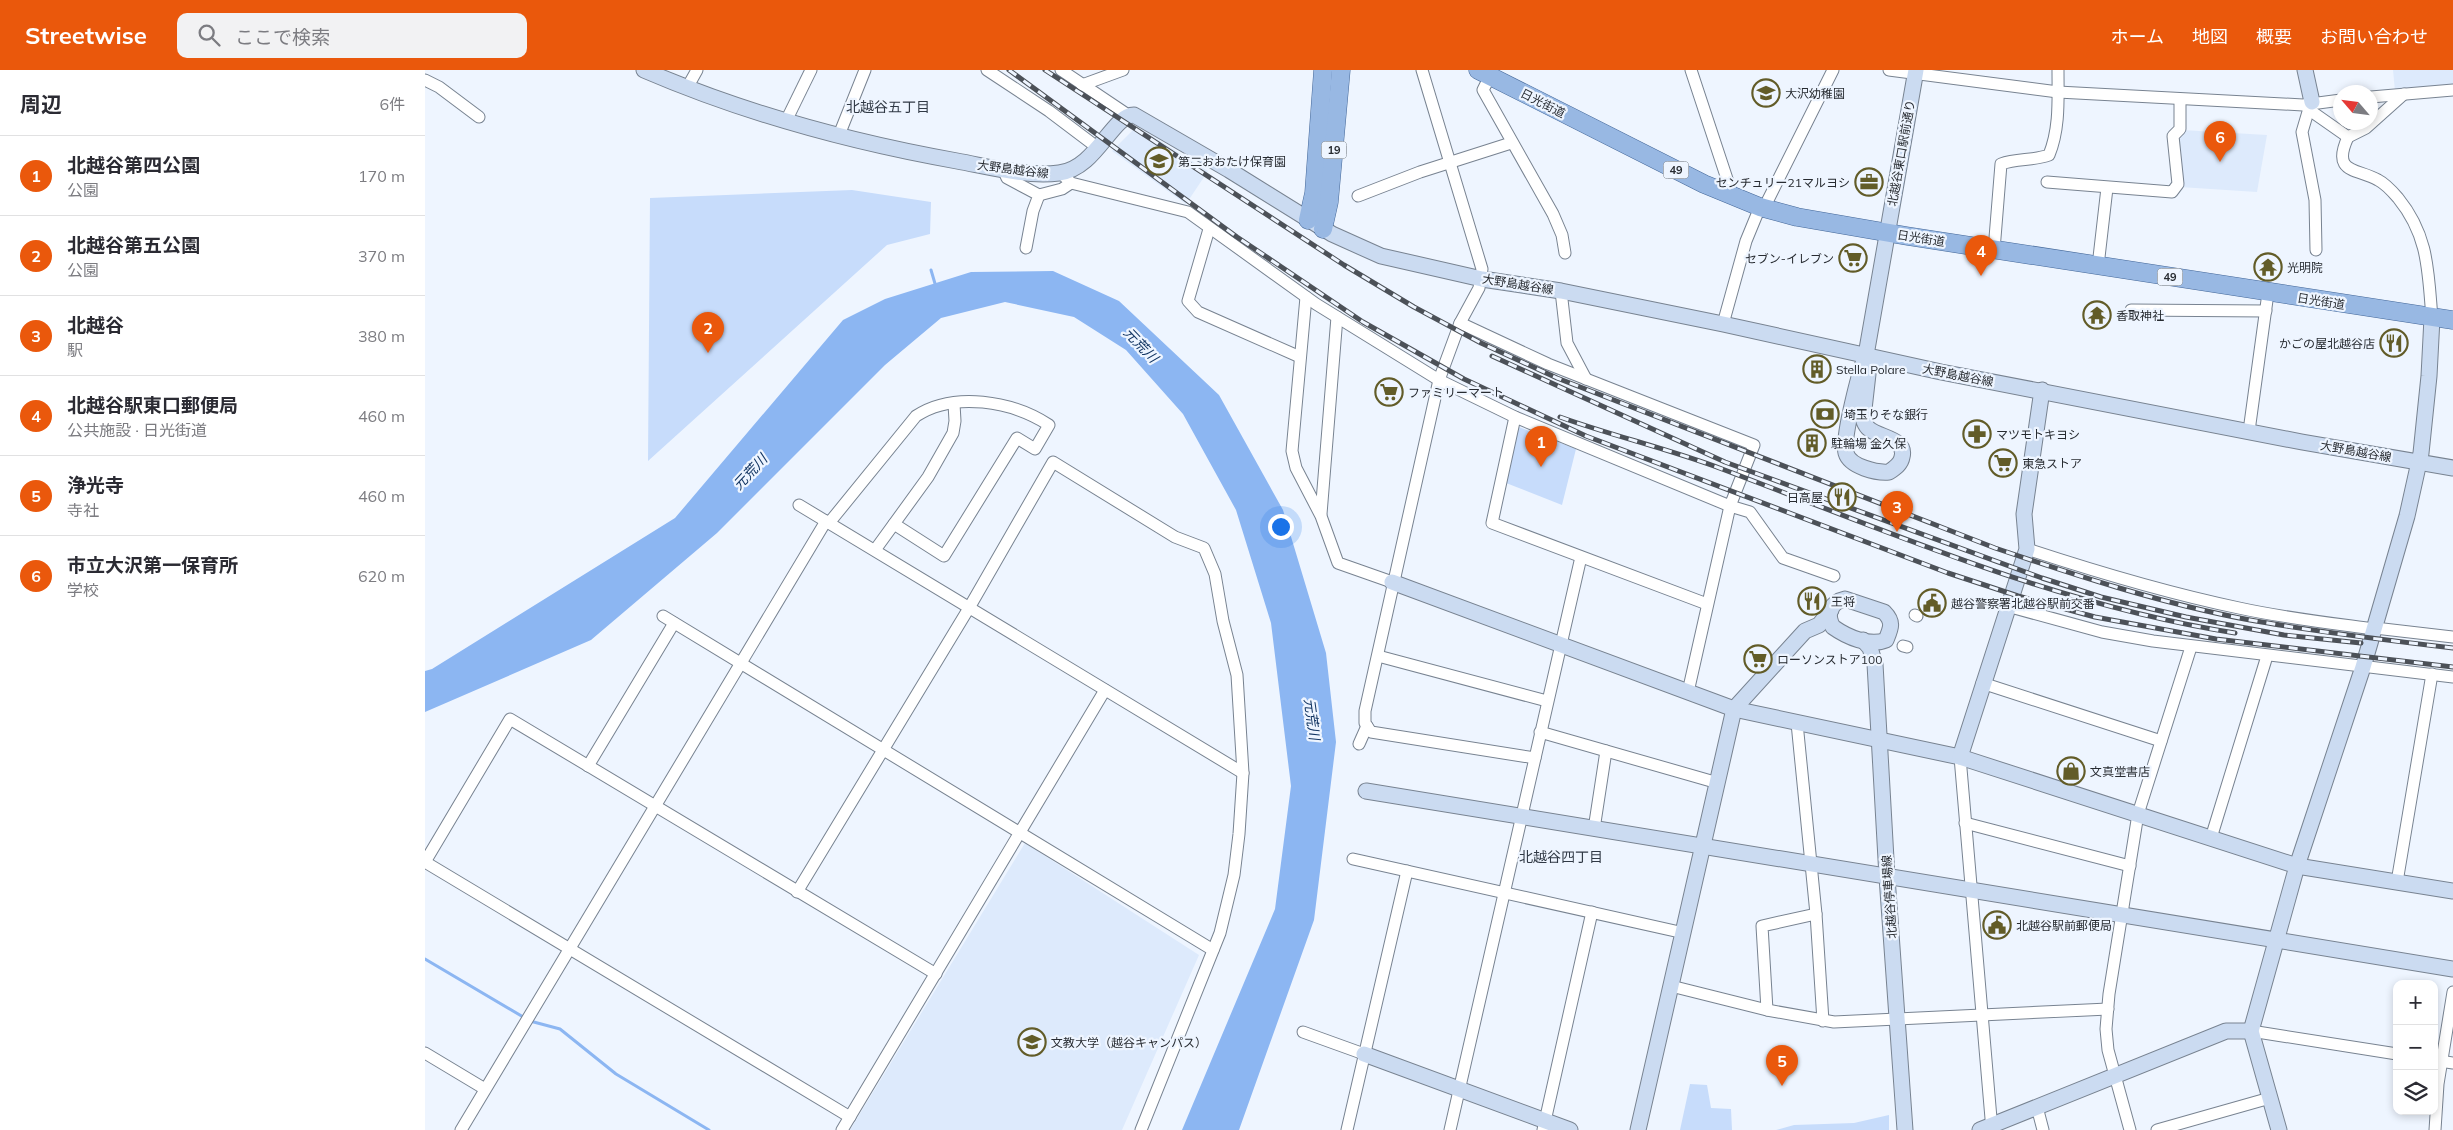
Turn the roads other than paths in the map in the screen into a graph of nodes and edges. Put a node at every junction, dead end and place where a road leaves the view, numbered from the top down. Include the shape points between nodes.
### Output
1 (644, 70) edge
2 (697, 70) edge
3 (811, 70) edge
4 (865, 70) edge
5 (987, 70) edge
6 (1061, 70) edge
7 (1123, 70) edge
8 (1323, 70) edge
9 (1341, 70) edge
10 (1422, 70) edge
11 (1691, 70) edge
12 (1833, 70) edge
13 (1889, 70) edge
14 (2058, 70) edge
15 (2305, 70) edge
16 (1916, 72) edge
17 (1484, 73) edge
18 (425, 80) edge
19 (1082, 85) junction
20 (687, 88) junction
21 (2453, 90) edge
22 (2058, 92) junction
23 (2404, 94) junction
24 (2378, 96) edge
25 (2180, 99) junction
26 (2333, 102) edge
27 (2310, 106) junction
28 (1128, 115) junction
29 (479, 116) dead end
30 (786, 121) junction
31 (839, 135) junction
32 (2348, 137) junction
33 (1511, 144) junction
34 (1098, 148) junction
35 (1451, 163) junction
36 (1003, 170) junction
37 (1066, 178) junction
38 (2047, 182) dead end
39 (2107, 188) junction
40 (1039, 195) junction
41 (1358, 196) dead end
42 (1733, 197) junction
43 (1762, 208) junction
44 (1308, 220) junction
45 (1209, 229) junction
46 (1323, 229) junction
47 (1887, 233) junction
48 (1026, 248) dead end
49 (1994, 250) junction
50 (2316, 250) dead end
51 (1565, 253) dead end
52 (2098, 266) junction
53 (1482, 279) junction
54 (1561, 291) junction
55 (2268, 293) junction
56 (1306, 297) junction
57 (2131, 310) dead end
58 (2266, 311) junction
59 (1337, 317) junction
60 (2432, 318) junction
61 (2453, 320) edge
62 (1460, 323) junction
63 (1723, 324) junction
64 (1866, 355) junction
65 (1300, 357) junction
66 (1586, 379) junction
67 (1439, 380) junction
68 (2042, 390) junction
69 (954, 404) junction
70 (1515, 417) junction
71 (2249, 431) junction
72 (2420, 463) junction
73 (2453, 468) edge
74 (799, 505) dead end
75 (1730, 506) junction
76 (1321, 516) junction
77 (827, 522) junction
78 (894, 524) junction
79 (2027, 549) junction
80 (875, 550) junction
81 (1581, 557) junction
82 (1834, 576) dead end
83 (1392, 582) junction
84 (1707, 604) junction
85 (2007, 606) junction
86 (969, 608) junction
87 (1831, 610) junction
88 (663, 616) dead end
89 (674, 623) junction
90 (1819, 625) junction
91 (2375, 628) junction
92 (1837, 630) junction
93 (2453, 637) edge
94 (1863, 640) junction
95 (1886, 640) junction
96 (1560, 646) junction
97 (2191, 646) junction
98 (1378, 656) junction
99 (2267, 656) junction
100 (740, 663) junction
101 (1875, 664) junction
102 (2363, 667) junction
103 (2431, 674) junction
104 (2453, 677) edge
105 (1982, 683) junction
106 (1105, 690) junction
107 (1687, 692) junction
108 (1547, 701) junction
109 (1734, 709) junction
110 (1797, 723) junction
111 (1365, 727) junction
112 (1540, 732) junction
113 (1880, 740) junction
114 (2161, 742) junction
115 (1359, 744) dead end
116 (883, 750) junction
117 (1606, 751) junction
118 (1960, 757) junction
119 (1535, 758) junction
120 (587, 766) junction
121 (1243, 773) junction
122 (1718, 783) junction
123 (1365, 791) dead end
124 (655, 806) junction
125 (2138, 814) junction
126 (1521, 817) junction
127 (1965, 823) junction
128 (1594, 829) junction
129 (1021, 834) junction
130 (2211, 838) junction
131 (1704, 846) junction
132 (1353, 859) dead end
133 (425, 862) edge
134 (1810, 863) junction
135 (2130, 866) junction
136 (2297, 866) junction
137 (1407, 871) junction
138 (1887, 877) junction
139 (2397, 882) junction
140 (1971, 890) junction
141 (2453, 891) edge
142 (797, 892) junction
143 (1504, 893) junction
144 (1592, 912) junction
145 (1816, 914) junction
146 (2121, 916) junction
147 (1683, 933) junction
148 (2277, 940) junction
149 (569, 949) junction
150 (1213, 950) junction
151 (2453, 969) edge
152 (936, 974) junction
153 (1671, 986) junction
154 (2453, 992) edge
155 (2108, 1009) junction
156 (1767, 1010) junction
157 (1981, 1015) junction
158 (1897, 1019) junction
159 (1823, 1021) junction
160 (2251, 1031) junction
161 (1303, 1032) dead end
162 (425, 1053) edge
163 (2393, 1053) edge
164 (1364, 1054) junction
165 (2443, 1062) edge
166 (2115, 1075) junction
167 (1459, 1089) junction
168 (485, 1090) junction
169 (2269, 1098) junction
170 (2037, 1107) junction
171 (850, 1117) junction
172 (1544, 1125) edge
173 (1987, 1129) edge
174 (461, 1130) edge
175 (843, 1130) edge
176 (1141, 1130) edge
177 (1347, 1130) edge
178 (1450, 1130) edge
179 (1569, 1130) edge
180 (1639, 1130) edge
181 (1905, 1130) edge
182 (2043, 1130) edge
183 (2131, 1130) edge
184 (2157, 1130) edge
185 (2279, 1130) edge
186 (2435, 1130) edge

1 - 20 street, 大野島越谷線
2 - 20 street
3 - 30 street
4 - 31 street
5 - 34 street
6 - 19 street
7 - 19 street
8 - 44 main road, 19 via 1314,193
9 - 46 main road, 19 via 1329,202
10 - 35 street
11 - 42 street
12 - 43 street
13 - 16 street
14 - 22 street
15 - 27 street
16 - 22 street
16 - 47 street, 北越谷東口駅前通り
17 - 33 street via 1483,90
17 - 42 main road, 日光街道 / 49
18 - 29 street
19 - 28 street
20 - 30 street, 大野島越谷線
21 - 23 street
22 - 25 street
22 - 49 street via 2055,140 2049,156 2038,160 2015,159 2001,164
23 - 24 street
23 - 32 street via 2366,128
25 - 27 street
25 - 39 street via 2180,129 2173,136 2178,184 2172,192
26 - 27 street
27 - 32 street
27 - 50 street via 2301,132 2315,200
28 - 34 street, 大野島越谷線
28 - 44 street, 大野島越谷線 via 1141,117
30 - 31 street, 大野島越谷線
31 - 36 street, 大野島越谷線
32 - 60 street via 2343,148 2343,159 2348,168 2378,179 2410,213 2426,252
33 - 35 street
33 - 51 street via 1553,214
34 - 37 street, 大野島越谷線
35 - 41 street
35 - 53 street via 1482,269
36 - 37 street, 大野島越谷線
36 - 40 street via 1007,178
37 - 40 street via 1062,189
37 - 45 street via 1188,212
38 - 39 street
39 - 52 street
40 - 48 street
42 - 43 main road, 日光街道 / 49
43 - 47 main road, 日光街道 / 49 via 1824,223
43 - 63 street via 1746,241
44 - 46 street, 大野島越谷線
45 - 56 street
45 - 65 street via 1188,301 1198,312
46 - 53 street, 大野島越谷線 via 1381,256
47 - 49 main road, 日光街道 / 49
47 - 64 street, 北越谷東口駅前通り
49 - 52 main road, 日光街道 / 49
52 - 55 main road, 日光街道 / 49
53 - 54 street, 大野島越谷線
53 - 62 street
54 - 63 street, 大野島越谷線
54 - 66 street via 1567,343
55 - 58 street
55 - 60 main road, 日光街道 / 49
56 - 59 street
56 - 65 street
57 - 58 street
58 - 71 street
59 - 67 street
59 - 76 street
60 - 61 main road, 日光街道 / 49
60 - 72 street
62 - 66 street
62 - 67 street
63 - 64 street, 大野島越谷線
64 - 64 street via 1865,424 1874,432 1898,442 1902,448 1901,461 1889,472 1856,464 1846,453 1858,380
64 - 68 street, 大野島越谷線
65 - 76 street via 1292,451 1296,468
66 - 75 street via 1754,445
67 - 70 street
67 - 83 street
68 - 71 street, 大野島越谷線
68 - 79 street via 2024,514
69 - 77 street via 937,406 916,416
69 - 78 street via 953,432 928,477
69 - 78 street via 989,402 1037,417 1049,425 1035,449 1017,438 944,556
70 - 75 street
70 - 81 street via 1492,523
71 - 72 street, 大野島越谷線
72 - 73 street, 大野島越谷線
72 - 91 street via 2397,558
74 - 77 street
75 - 82 street via 1751,512 1783,558
75 - 84 street
76 - 83 street via 1338,563
77 - 80 street
77 - 100 street
78 - 80 street
79 - 85 street
79 - 91 street via 2106,575 2201,600 2273,615
80 - 86 street
81 - 84 street
81 - 96 street
83 - 96 street
83 - 98 street
84 - 107 street
85 - 97 street via 2102,632
85 - 105 street
86 - 106 street
86 - 116 street
86 - 121 street via 1053,462 1175,537 1204,548 1215,574 1237,675
87 - 90 street
87 - 92 street via 1830,622
87 - 95 street via 1834,604 1845,599 1884,612 1892,628
88 - 89 street
89 - 100 street
89 - 120 street
90 - 92 street
90 - 109 street via 1805,631
91 - 93 street
91 - 102 street
92 - 94 street
94 - 95 street via 1876,644
94 - 101 street via 1870,648
95 - 101 street
96 - 107 street
96 - 108 street
97 - 99 street
97 - 114 street
98 - 108 street
98 - 111 street via 1365,711
99 - 102 street
99 - 130 street
100 - 116 street
100 - 124 street
101 - 113 street, 北越谷停車場線
102 - 103 street
102 - 136 street
103 - 104 street
103 - 139 street
105 - 114 street
105 - 118 street
106 - 121 street
106 - 129 street
107 - 109 street
108 - 112 street
109 - 110 street
109 - 122 street
110 - 113 street
110 - 134 street
111 - 115 street
111 - 119 street via 1371,732
112 - 117 street
112 - 119 street
113 - 118 street
113 - 138 street, 北越谷停車場線
114 - 125 street
116 - 129 street
116 - 142 street
117 - 122 street
117 - 128 street
118 - 125 street
118 - 127 street
119 - 126 street
120 - 124 street
120 - 133 street via 510,719
121 - 150 street via 1234,875 1225,917
122 - 131 street
123 - 126 street
124 - 142 street
124 - 149 street
125 - 130 street
125 - 135 street
126 - 128 street
126 - 143 street
127 - 135 street
127 - 140 street
128 - 131 street
129 - 150 street
129 - 152 street
130 - 136 street
131 - 134 street
131 - 147 street
132 - 137 street
133 - 149 street
134 - 138 street
134 - 145 street
135 - 146 street
136 - 139 street
136 - 148 street
137 - 143 street
137 - 164 street
138 - 140 street
138 - 158 street, 北越谷停車場線
139 - 141 street
140 - 146 street
140 - 157 street
142 - 152 street
143 - 144 street
143 - 167 street
144 - 147 street
144 - 172 street
145 - 156 street via 1762,926
145 - 159 street
146 - 148 street
146 - 155 street
147 - 153 street
148 - 151 street
148 - 160 street
149 - 168 street
149 - 171 street
150 - 176 street
152 - 171 street
153 - 156 street
153 - 180 street
154 - 165 street
155 - 157 street
155 - 166 street via 2106,1029
156 - 159 street
157 - 158 street
157 - 173 street
158 - 159 street
158 - 181 street, 北越谷停車場線
160 - 163 street
160 - 166 street via 2226,1030
160 - 169 street
161 - 164 street
162 - 168 street
164 - 167 street
164 - 177 street
165 - 186 street
166 - 170 street
166 - 183 street
167 - 172 street
167 - 178 street
168 - 174 street
169 - 184 street
169 - 185 street
170 - 173 street
170 - 182 street
171 - 175 street
172 - 179 street

